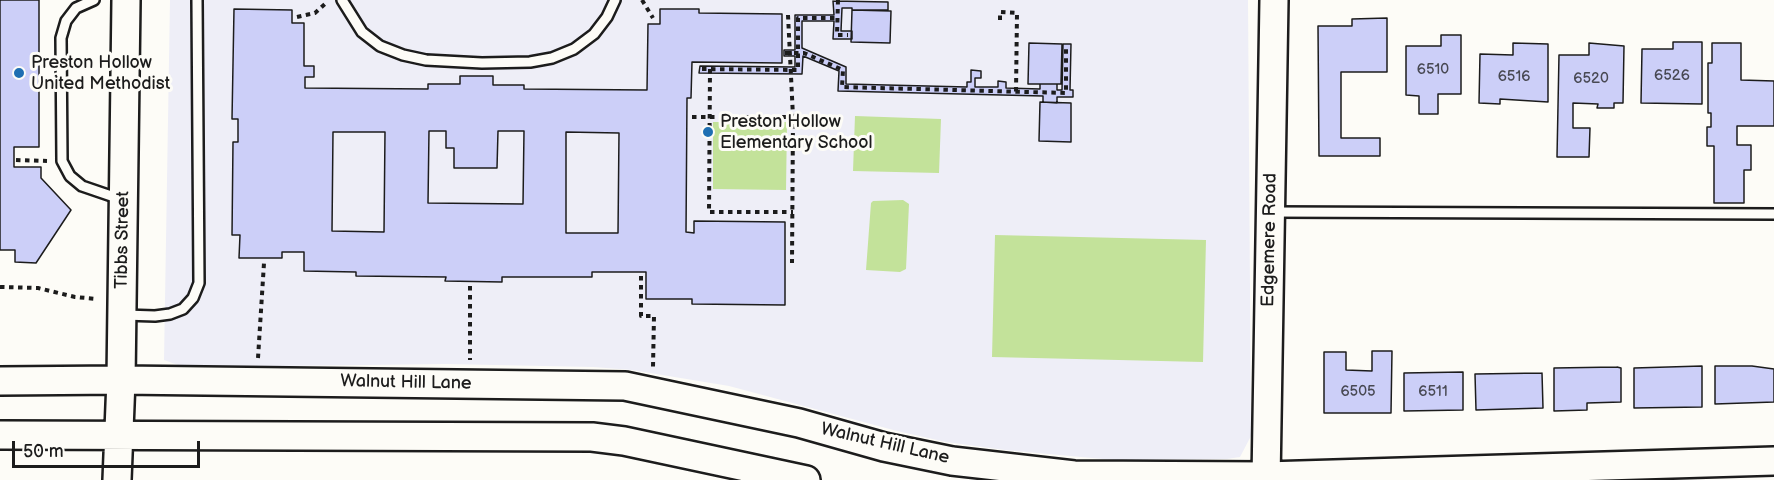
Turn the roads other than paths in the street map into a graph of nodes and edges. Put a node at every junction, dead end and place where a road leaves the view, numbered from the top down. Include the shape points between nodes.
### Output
1 (94, 0) edge
2 (126, 0) edge
3 (197, 0) edge
4 (342, 0) edge
5 (615, 0) edge
6 (1274, 0) edge
7 (123, 199) junction
8 (1270, 212) junction
9 (1774, 214) edge
10 (122, 315) junction
11 (121, 380) junction
12 (0, 381) edge
13 (0, 435) edge
14 (118, 435) junction
15 (1774, 461) edge
16 (1266, 478) edge
17 (117, 480) edge
18 (806, 480) edge

1 - 7 lane via 76,8 66,21 61,38 62,161 70,176 82,186
2 - 7 main road, Tibbs Street
3 - 10 lane via 199,283 183,309 154,316
4 - 5 lane via 362,32 380,46 426,60 482,63 530,62 574,49 594,34
6 - 8 main road, Edgemere Road
7 - 10 main road, Tibbs Street
8 - 9 lane
8 - 16 main road, Edgemere Road
10 - 11 main road, Tibbs Street
11 - 12 main road, Walnut Hill Lane
11 - 14 main road, Tibbs Street
11 - 16 main road, Walnut Hill Lane via 625,386 952,461 1074,474
13 - 14 main road
14 - 17 main road, Tibbs Street
14 - 18 main road via 592,437
15 - 16 main road, Walnut Hill Lane

